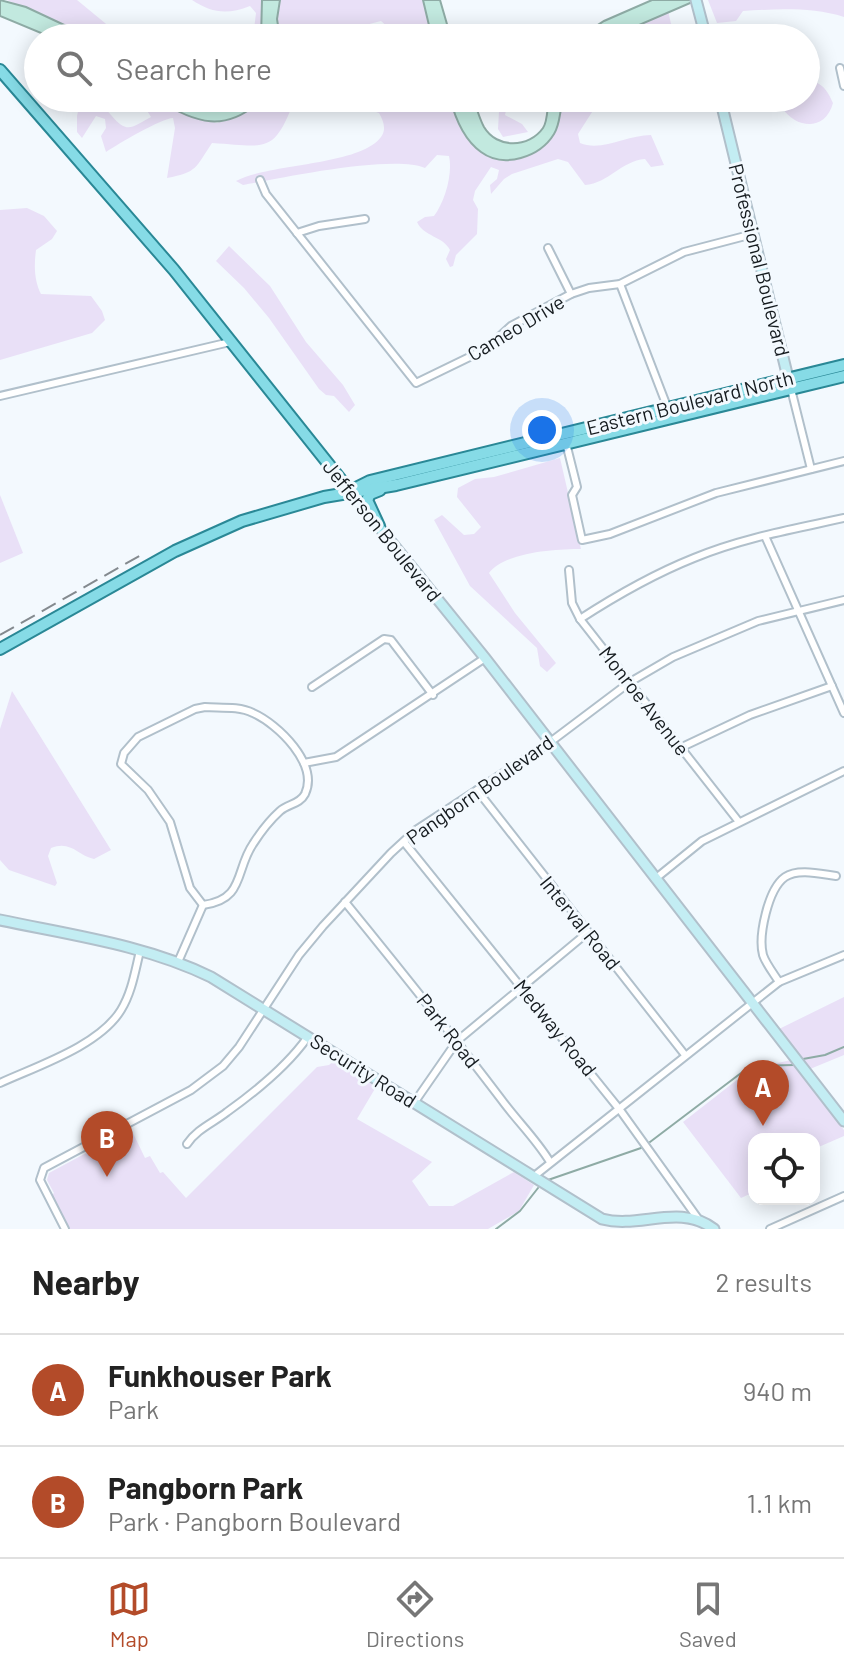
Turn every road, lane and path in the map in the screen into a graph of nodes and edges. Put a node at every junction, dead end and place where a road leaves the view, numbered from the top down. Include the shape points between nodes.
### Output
1 (696, 0) edge
2 (702, 24) edge
3 (840, 68) dead end
4 (0, 70) edge
5 (844, 86) edge
6 (24, 98) edge
7 (36, 112) edge
8 (723, 112) edge
9 (260, 180) dead end
10 (365, 219) dead end
11 (297, 233) junction
12 (753, 234) junction
13 (548, 248) dead end
14 (620, 284) junction
15 (571, 294) junction
16 (233, 341) junction
17 (843, 374) edge
18 (790, 384) junction
19 (0, 396) edge
20 (668, 409) junction
21 (614, 422) junction
22 (609, 433) junction
23 (566, 443) junction
24 (315, 447) junction
25 (844, 461) edge
26 (811, 469) junction
27 (396, 485) junction
28 (350, 491) junction
29 (324, 497) junction
30 (844, 518) edge
31 (379, 526) junction
32 (765, 536) junction
33 (569, 570) dead end
34 (844, 600) edge
35 (796, 611) junction
36 (580, 619) junction
37 (0, 649) edge
38 (485, 658) junction
39 (630, 682) junction
40 (832, 686) junction
41 (312, 687) dead end
42 (433, 695) junction
43 (844, 713) edge
44 (549, 743) junction
45 (680, 748) junction
46 (304, 763) junction
47 (844, 771) edge
48 (477, 790) junction
49 (739, 822) junction
50 (404, 842) junction
51 (836, 876) dead end
52 (655, 879) junction
53 (345, 902) junction
54 (203, 905) junction
55 (0, 920) edge
56 (587, 933) junction
57 (140, 951) junction
58 (844, 955) edge
59 (178, 962) junction
60 (779, 982) junction
61 (522, 987) junction
62 (752, 1002) junction
63 (264, 1009) junction
64 (307, 1038) junction
65 (457, 1041) junction
66 (685, 1055) junction
67 (0, 1083) edge
68 (414, 1103) junction
69 (620, 1110) junction
70 (842, 1114) edge
71 (187, 1144) dead end
72 (550, 1162) junction
73 (533, 1177) junction
74 (844, 1196) edge
75 (699, 1220) junction
76 (65, 1229) edge
77 (714, 1229) edge
78 (770, 1229) edge

1 - 2 street
3 - 5 street
4 - 6 main road, Jefferson Boulevard
7 - 16 main road, Jefferson Boulevard
8 - 12 street, Professional Boulevard
9 - 11 street
10 - 11 street
11 - 15 street, Cameo Drive via 416,383 486,349 511,326
12 - 14 street, Cameo Drive via 684,252
12 - 18 street, Professional Boulevard
13 - 15 street
14 - 15 street, Cameo Drive
14 - 20 street
16 - 19 street
16 - 24 main road, Jefferson Boulevard
17 - 18 main road, Eastern Boulevard North
18 - 20 main road, Eastern Boulevard North
18 - 22 main road, Eastern Boulevard North
18 - 26 street, Professional Boulevard
20 - 21 main road, Eastern Boulevard North
20 - 22 main road via 661,417
21 - 23 main road
21 - 28 main road, Eastern Boulevard North via 370,481
22 - 23 main road, Eastern Boulevard North
23 - 26 street via 582,540 716,493
23 - 27 main road, Eastern Boulevard North
24 - 28 main road, Jefferson Boulevard
24 - 29 main road via 334,477
25 - 26 street
27 - 28 main road, Eastern Boulevard North
27 - 31 main road via 368,497
28 - 29 main road, Eastern Boulevard North
28 - 31 street, Jefferson Boulevard
29 - 37 main road, Eastern Boulevard North via 209,535
30 - 32 street
31 - 38 street, Jefferson Boulevard
32 - 35 street
32 - 36 street via 697,557 628,588
33 - 36 street, Monroe Avenue via 572,603
34 - 35 street, Pangborn Boulevard
35 - 39 street, Pangborn Boulevard via 718,636
35 - 40 street
36 - 39 street, Monroe Avenue
38 - 42 street
38 - 44 street, Jefferson Boulevard
39 - 44 street, Pangborn Boulevard
39 - 45 street, Monroe Avenue
40 - 43 street
40 - 45 street via 750,715
41 - 42 street via 384,639 391,640
42 - 46 street via 336,757
44 - 48 street, Pangborn Boulevard
44 - 52 street, Jefferson Boulevard
45 - 49 street, Monroe Avenue
46 - 54 street via 308,782 303,797 279,812 253,843 234,890 218,903
46 - 54 street via 293,745 260,716 233,709 195,709 138,737 126,749 121,764 170,822 190,888
47 - 49 street
48 - 50 street, Pangborn Boulevard
48 - 56 street, Interval Road
49 - 52 street via 702,841
50 - 53 street, Pangborn Boulevard
50 - 61 street, Medway Road
51 - 60 street via 799,873 785,877 776,889 761,934 763,955
52 - 62 street, Jefferson Boulevard
53 - 63 street, Pangborn Boulevard via 299,955
53 - 65 street, Park Road
54 - 59 street
55 - 57 street, Security Road
56 - 61 street
56 - 66 street, Interval Road
57 - 59 street, Security Road
57 - 67 street via 130,992 108,1026
58 - 60 street
59 - 63 street, Security Road
60 - 62 street
61 - 65 street
61 - 69 street, Medway Road
62 - 66 street
62 - 70 street, Jefferson Boulevard
63 - 64 street, Security Road
63 - 76 street, Pangborn Boulevard via 215,1074 44,1168 42,1185
64 - 68 street, Security Road
64 - 71 street
65 - 68 street
65 - 72 street, Park Road
66 - 69 street
68 - 73 street, Security Road
69 - 72 street
69 - 75 street, Medway Road
72 - 73 street
73 - 75 street, Security Road via 612,1223
74 - 78 street
75 - 77 street

